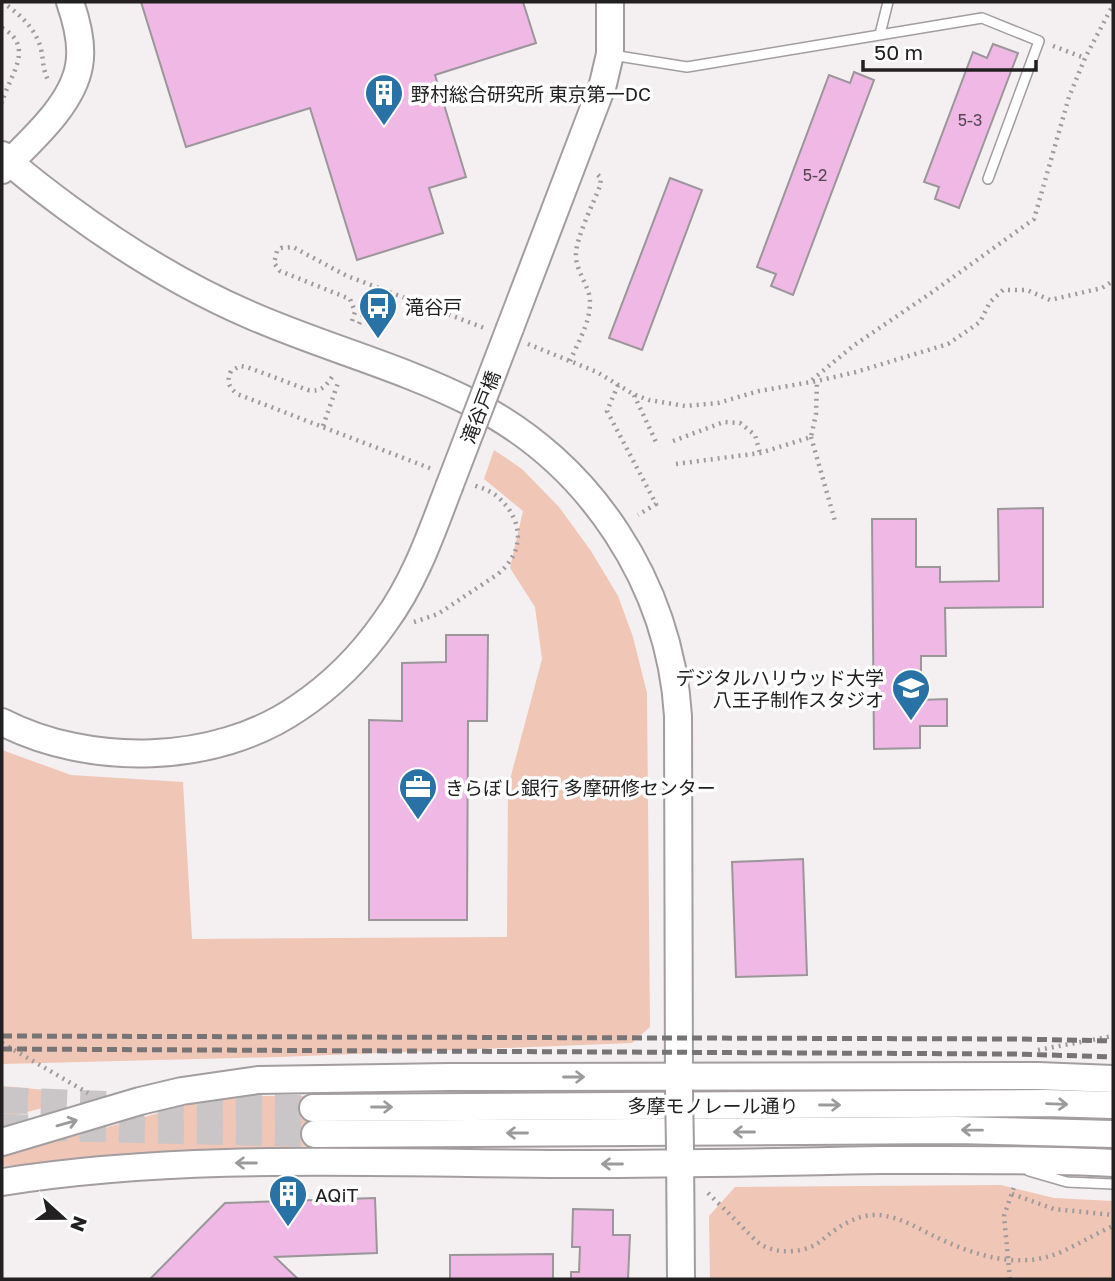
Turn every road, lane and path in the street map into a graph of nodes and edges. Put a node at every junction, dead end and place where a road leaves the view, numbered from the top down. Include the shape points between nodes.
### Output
1 (2, 2) edge
2 (70, 2) edge
3 (610, 2) edge
4 (888, 2) edge
5 (1113, 5) edge
6 (2, 29) edge
7 (880, 34) junction
8 (1039, 41) junction
9 (610, 54) junction
10 (1085, 58) junction
11 (50, 83) dead end
12 (2, 103) edge
13 (4, 162) edge
14 (590, 169) dead end
15 (988, 179) dead end
16 (1113, 281) edge
17 (376, 287) junction
18 (352, 321) dead end
19 (359, 324) dead end
20 (507, 333) junction
21 (570, 361) junction
22 (332, 377) dead end
23 (339, 380) dead end
24 (814, 381) junction
25 (618, 385) junction
26 (633, 394) junction
27 (323, 426) junction
28 (811, 438) junction
29 (673, 441) dead end
30 (656, 442) dead end
31 (760, 453) junction
32 (676, 464) dead end
33 (449, 479) junction
34 (638, 515) dead end
35 (835, 521) dead end
36 (410, 623) dead end
37 (2, 722) edge
38 (1113, 1036) edge
39 (2, 1043) edge
40 (1037, 1050) dead end
41 (1113, 1079) edge
42 (679, 1084) junction
43 (92, 1095) dead end
44 (1113, 1105) edge
45 (313, 1108) tunnel mouth
46 (315, 1134) tunnel mouth
47 (1113, 1134) edge
48 (2, 1142) edge
49 (680, 1156) junction
50 (989, 1159) junction
51 (1113, 1163) edge
52 (2, 1182) edge
53 (1015, 1184) dead end
54 (1113, 1184) edge
55 (708, 1194) dead end
56 (1012, 1194) junction
57 (1113, 1215) edge
58 (1113, 1226) edge
59 (1009, 1261) junction
60 (681, 1279) edge
61 (1010, 1279) edge

1 - 11 path via 32,29
2 - 13 main road via 80,44 79,67 70,91 52,117
3 - 9 main road, 滝谷戸橋
4 - 7 lane
5 - 10 path
6 - 12 path via 16,40 20,54
7 - 8 lane via 982,18
7 - 9 lane via 687,67
8 - 10 path
8 - 15 lane
9 - 20 main road, 滝谷戸橋 via 595,107
10 - 24 path via 1034,219 853,346
13 - 42 main road via 116,242 204,294 431,384 504,420 564,468 600,508 653,601 676,687
14 - 21 path via 601,178 600,187 576,254 590,307
16 - 24 path via 1102,288 1050,300 1027,290 1003,290 990,302 980,322 948,344
17 - 18 path via 293,247 277,251 274,263 280,271 350,299 355,312
17 - 19 path
17 - 20 path
20 - 21 path
20 - 33 main road, 滝谷戸橋, bridge
21 - 25 path
22 - 27 path via 316,391 247,367 235,368 229,376 230,387 237,394
23 - 27 path
24 - 26 path via 692,406
24 - 28 path via 816,414
25 - 26 path
25 - 34 path via 607,411 656,503
26 - 30 path
27 - 33 path
28 - 31 path
28 - 35 path
29 - 31 path via 724,422 740,423 755,435
31 - 32 path
33 - 36 path via 497,496 516,526 516,551 498,574 438,614
33 - 37 main road, 滝谷戸橋 via 416,572 386,622 321,690 274,722 214,744 169,753 107,753 59,743
38 - 40 path
39 - 43 path
41 - 42 main road via 1038,1076
48 -> 42 main road via 140,1101 258,1080 438,1077
42 - 49 main road, bridge
45 -> 44 main road, 多摩モノレール通り
47 -> 46 main road, 多摩モノレール通り via 956,1130
49 - 50 main road
49 -> 52 main road via 211,1163 107,1168
49 - 60 main road
50 - 51 main road
50 - 54 lane via 1067,1182
53 - 56 path
55 - 59 path via 761,1245 773,1250 804,1250 831,1231 873,1215 903,1221 961,1248
56 - 57 path via 1054,1209
56 - 59 path via 1004,1216
58 - 59 path via 1059,1253
59 - 61 path

